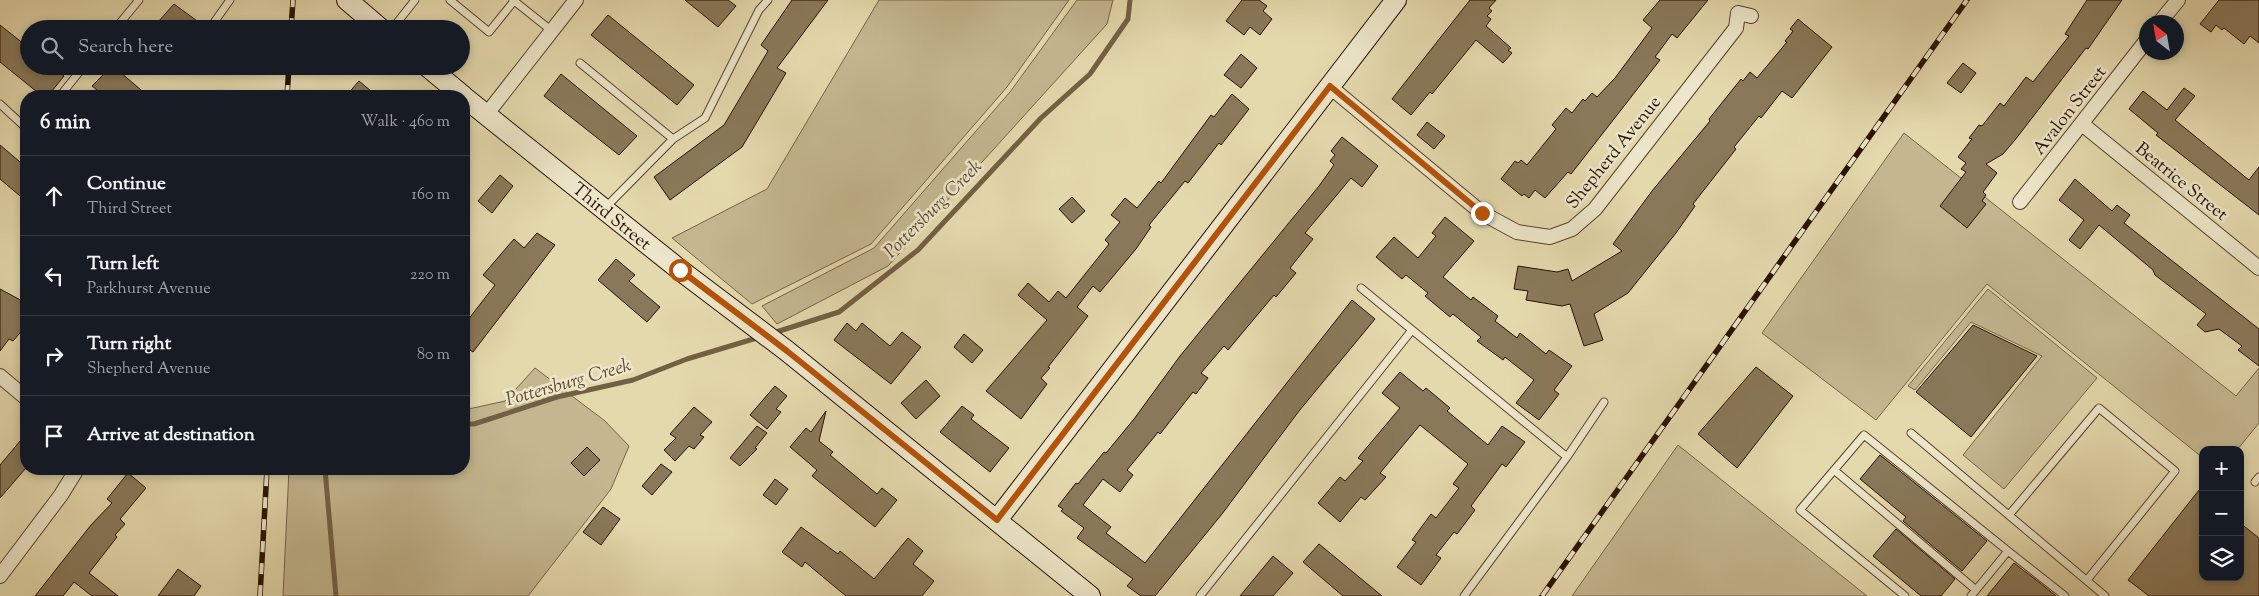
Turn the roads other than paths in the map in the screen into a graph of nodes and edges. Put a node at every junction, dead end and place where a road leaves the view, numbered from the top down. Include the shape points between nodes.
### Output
1 (139, 0) edge
2 (230, 0) edge
3 (347, 0) edge
4 (415, 0) edge
5 (450, 0) edge
6 (513, 0) edge
7 (576, 0) edge
8 (1396, 0) edge
9 (2178, 0) edge
10 (763, 2) edge
11 (2166, 15) edge
12 (1751, 16) dead end
13 (122, 20) edge
14 (216, 20) edge
15 (370, 20) edge
16 (399, 20) edge
17 (552, 30) junction
18 (2139, 50) edge
19 (580, 63) dead end
20 (77, 75) edge
21 (438, 75) edge
22 (1330, 86) junction
23 (65, 90) edge
24 (456, 90) edge
25 (470, 102) edge
26 (0, 104) edge
27 (486, 115) junction
28 (20, 122) edge
29 (2082, 124) junction
30 (673, 139) junction
31 (2020, 202) dead end
32 (604, 209) junction
33 (2259, 268) edge
34 (1361, 288) dead end
35 (1412, 330) junction
36 (0, 376) edge
37 (20, 393) edge
38 (1604, 402) dead end
39 (1911, 433) dead end
40 (1567, 457) junction
41 (1834, 470) junction
42 (73, 475) edge
43 (2009, 516) junction
44 (997, 520) junction
45 (2008, 552) junction
46 (0, 576) edge
47 (2087, 580) junction
48 (1976, 590) junction
49 (1090, 596) edge
50 (1200, 596) edge
51 (1464, 596) edge
52 (1905, 596) edge
53 (1971, 596) edge
54 (2065, 596) edge
55 (2104, 596) edge

1 - 13 lane
2 - 14 lane
3 - 15 street
4 - 16 lane
5 - 6 lane via 489,32
6 - 17 lane
7 - 17 street
8 - 22 street
9 - 11 street
10 - 30 lane via 705,118
12 - 22 street, Shepherd Avenue via 1738,12 1736,28 1595,209 1572,229 1550,237 1517,232 1482,213
17 - 27 street
18 - 29 street, Avalon Street
19 - 30 lane
20 - 23 lane
21 - 24 street, Third Street
22 - 44 street
25 - 27 street, Third Street
26 - 28 lane
27 - 32 street, Third Street
29 - 31 street, Avalon Street
29 - 33 street, Beatrice Street
30 - 32 lane
32 - 44 street, Third Street
34 - 35 lane
35 - 40 lane
35 - 50 lane
36 - 37 street
38 - 40 lane
39 - 43 lane
40 - 51 lane
41 - 45 lane via 1864,434
41 - 48 lane
41 - 52 lane via 1800,510
42 - 46 street
43 - 47 lane
43 - 47 lane via 2099,408 2174,471
44 - 49 street, Third Street
45 - 48 lane
45 - 54 lane
47 - 55 lane
48 - 53 lane

